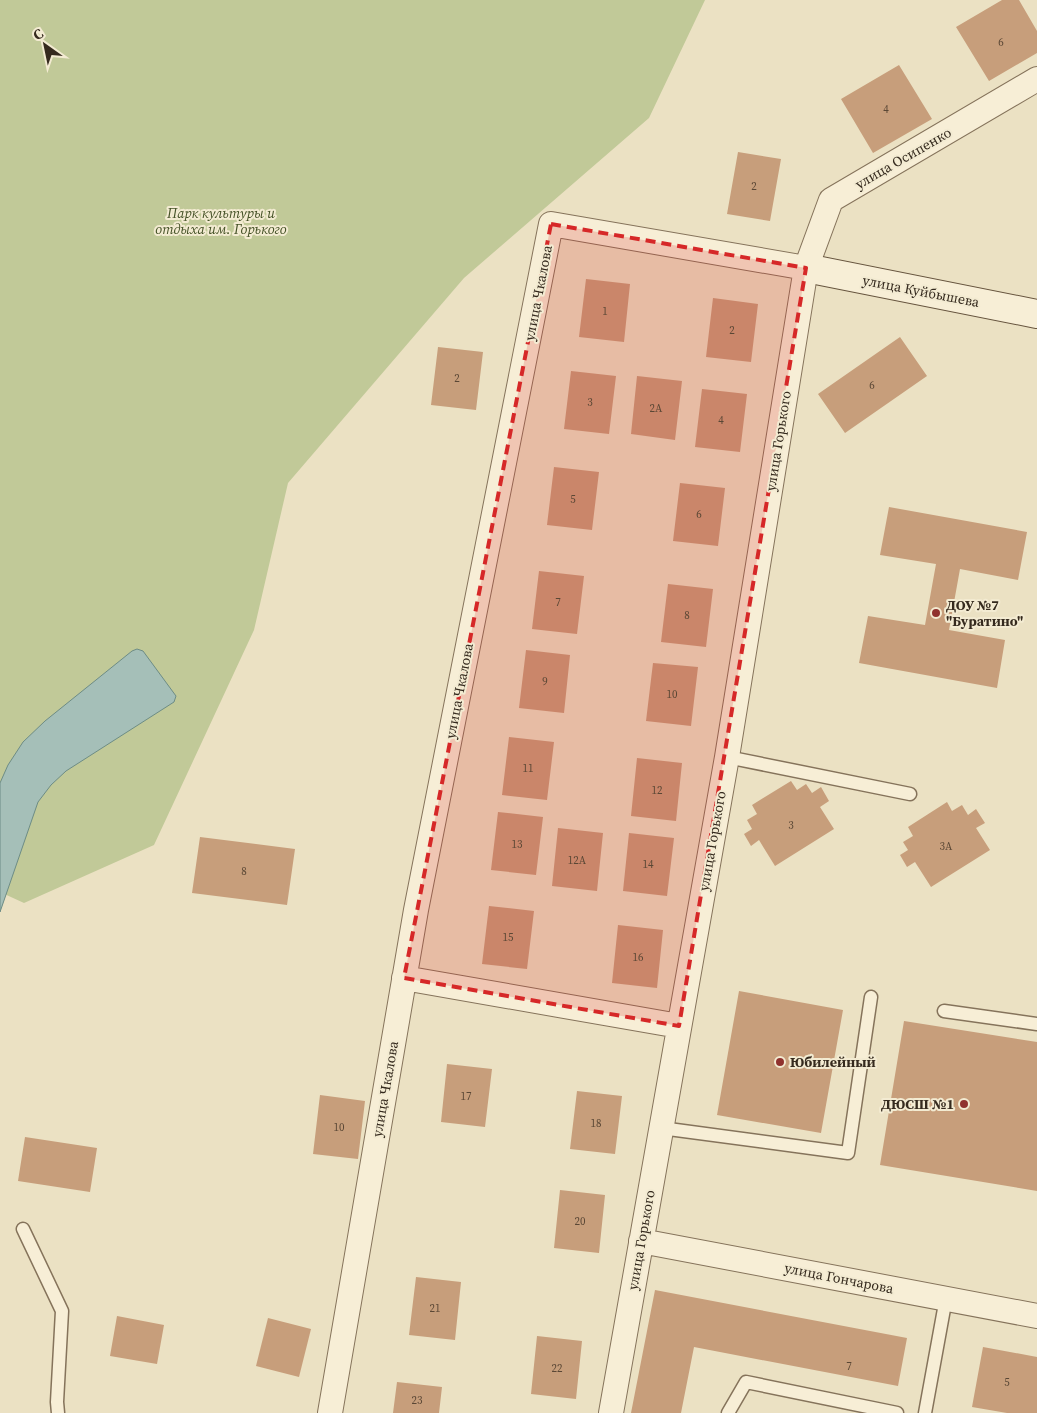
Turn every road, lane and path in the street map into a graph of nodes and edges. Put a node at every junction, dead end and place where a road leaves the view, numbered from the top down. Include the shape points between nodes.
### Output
1 (1037, 79) edge
2 (806, 268) junction
3 (1037, 314) edge
4 (727, 757) junction
5 (910, 794) dead end
6 (404, 978) junction
7 (870, 997) dead end
8 (944, 1011) dead end
9 (1037, 1024) edge
10 (680, 1026) junction
11 (661, 1128) junction
12 (23, 1229) dead end
13 (641, 1241) junction
14 (946, 1298) junction
15 (1037, 1316) edge
16 (58, 1413) edge
17 (330, 1413) edge
18 (611, 1413) edge
19 (728, 1413) edge
20 (897, 1413) edge
21 (925, 1413) edge

1 - 2 street, улица Осипенко via 831,200
2 - 3 street, улица Куйбышева
2 - 4 street, улица Горького
2 - 6 street, улица Чкалова via 551,224
4 - 5 lane
4 - 10 street, улица Горького
6 - 10 street
6 - 17 street, улица Чкалова
7 - 11 lane via 848,1153
8 - 9 lane
10 - 11 street, улица Горького
11 - 13 street, улица Горького
12 - 16 lane via 62,1311
13 - 14 street, улица Гончарова
13 - 18 street, улица Горького
14 - 15 street, улица Гончарова
14 - 21 lane
19 - 20 lane via 746,1382

